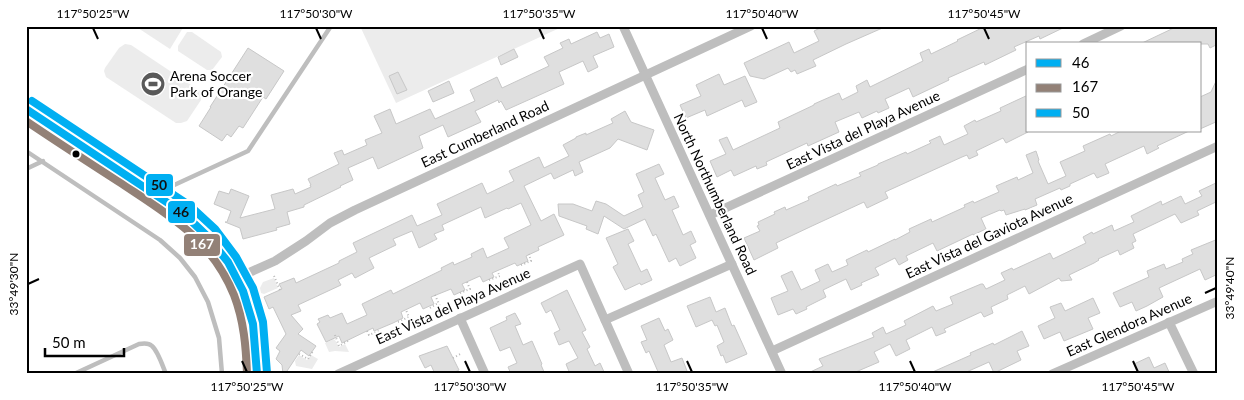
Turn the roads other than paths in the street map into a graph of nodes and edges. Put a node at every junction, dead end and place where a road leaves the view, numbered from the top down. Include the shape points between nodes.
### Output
1 (331, 26) edge
2 (623, 26) edge
3 (751, 26) edge
4 (1120, 26) edge
5 (1086, 42) edge
6 (1026, 70) edge
7 (646, 76) junction
8 (26, 109) edge
9 (1218, 146) edge
10 (26, 151) edge
11 (42, 161) junction
12 (26, 169) edge
13 (163, 199) junction
14 (710, 215) junction
15 (732, 264) junction
16 (237, 278) junction
17 (1218, 301) edge
18 (460, 318) junction
19 (605, 320) junction
20 (1169, 322) junction
21 (772, 351) junction
22 (1055, 373) edge
23 (74, 374) edge
24 (166, 374) edge
25 (222, 374) edge
26 (257, 374) edge
27 (338, 374) edge
28 (485, 374) edge
29 (629, 374) edge
30 (782, 374) edge
31 (1194, 374) edge

1 - 13 lane via 248,151 172,186
2 - 7 street, North Northumberland Road
3 - 7 street, East Cumberland Road
4 - 5 street
6 - 14 street, East Vista del Playa Avenue
7 - 14 street, North Northumberland Road
7 - 16 street, East Cumberland Road via 354,210 282,256
8 - 13 street
9 - 21 street, East Vista del Gaviota Avenue
10 - 11 lane
11 - 12 lane
11 - 25 lane via 160,240 180,258 203,290 214,318
13 - 16 street via 206,233
14 - 15 street, North Northumberland Road
15 - 19 street
15 - 21 street, North Northumberland Road
16 - 26 street via 253,323
17 - 20 street, East Glendora Avenue
18 - 19 street, East Vista del Playa Avenue via 580,264
18 - 27 street, East Vista del Playa Avenue
18 - 28 street
19 - 29 street
20 - 22 street, East Glendora Avenue
20 - 31 street
21 - 30 street, North Northumberland Road
23 - 24 lane via 144,343 154,349

